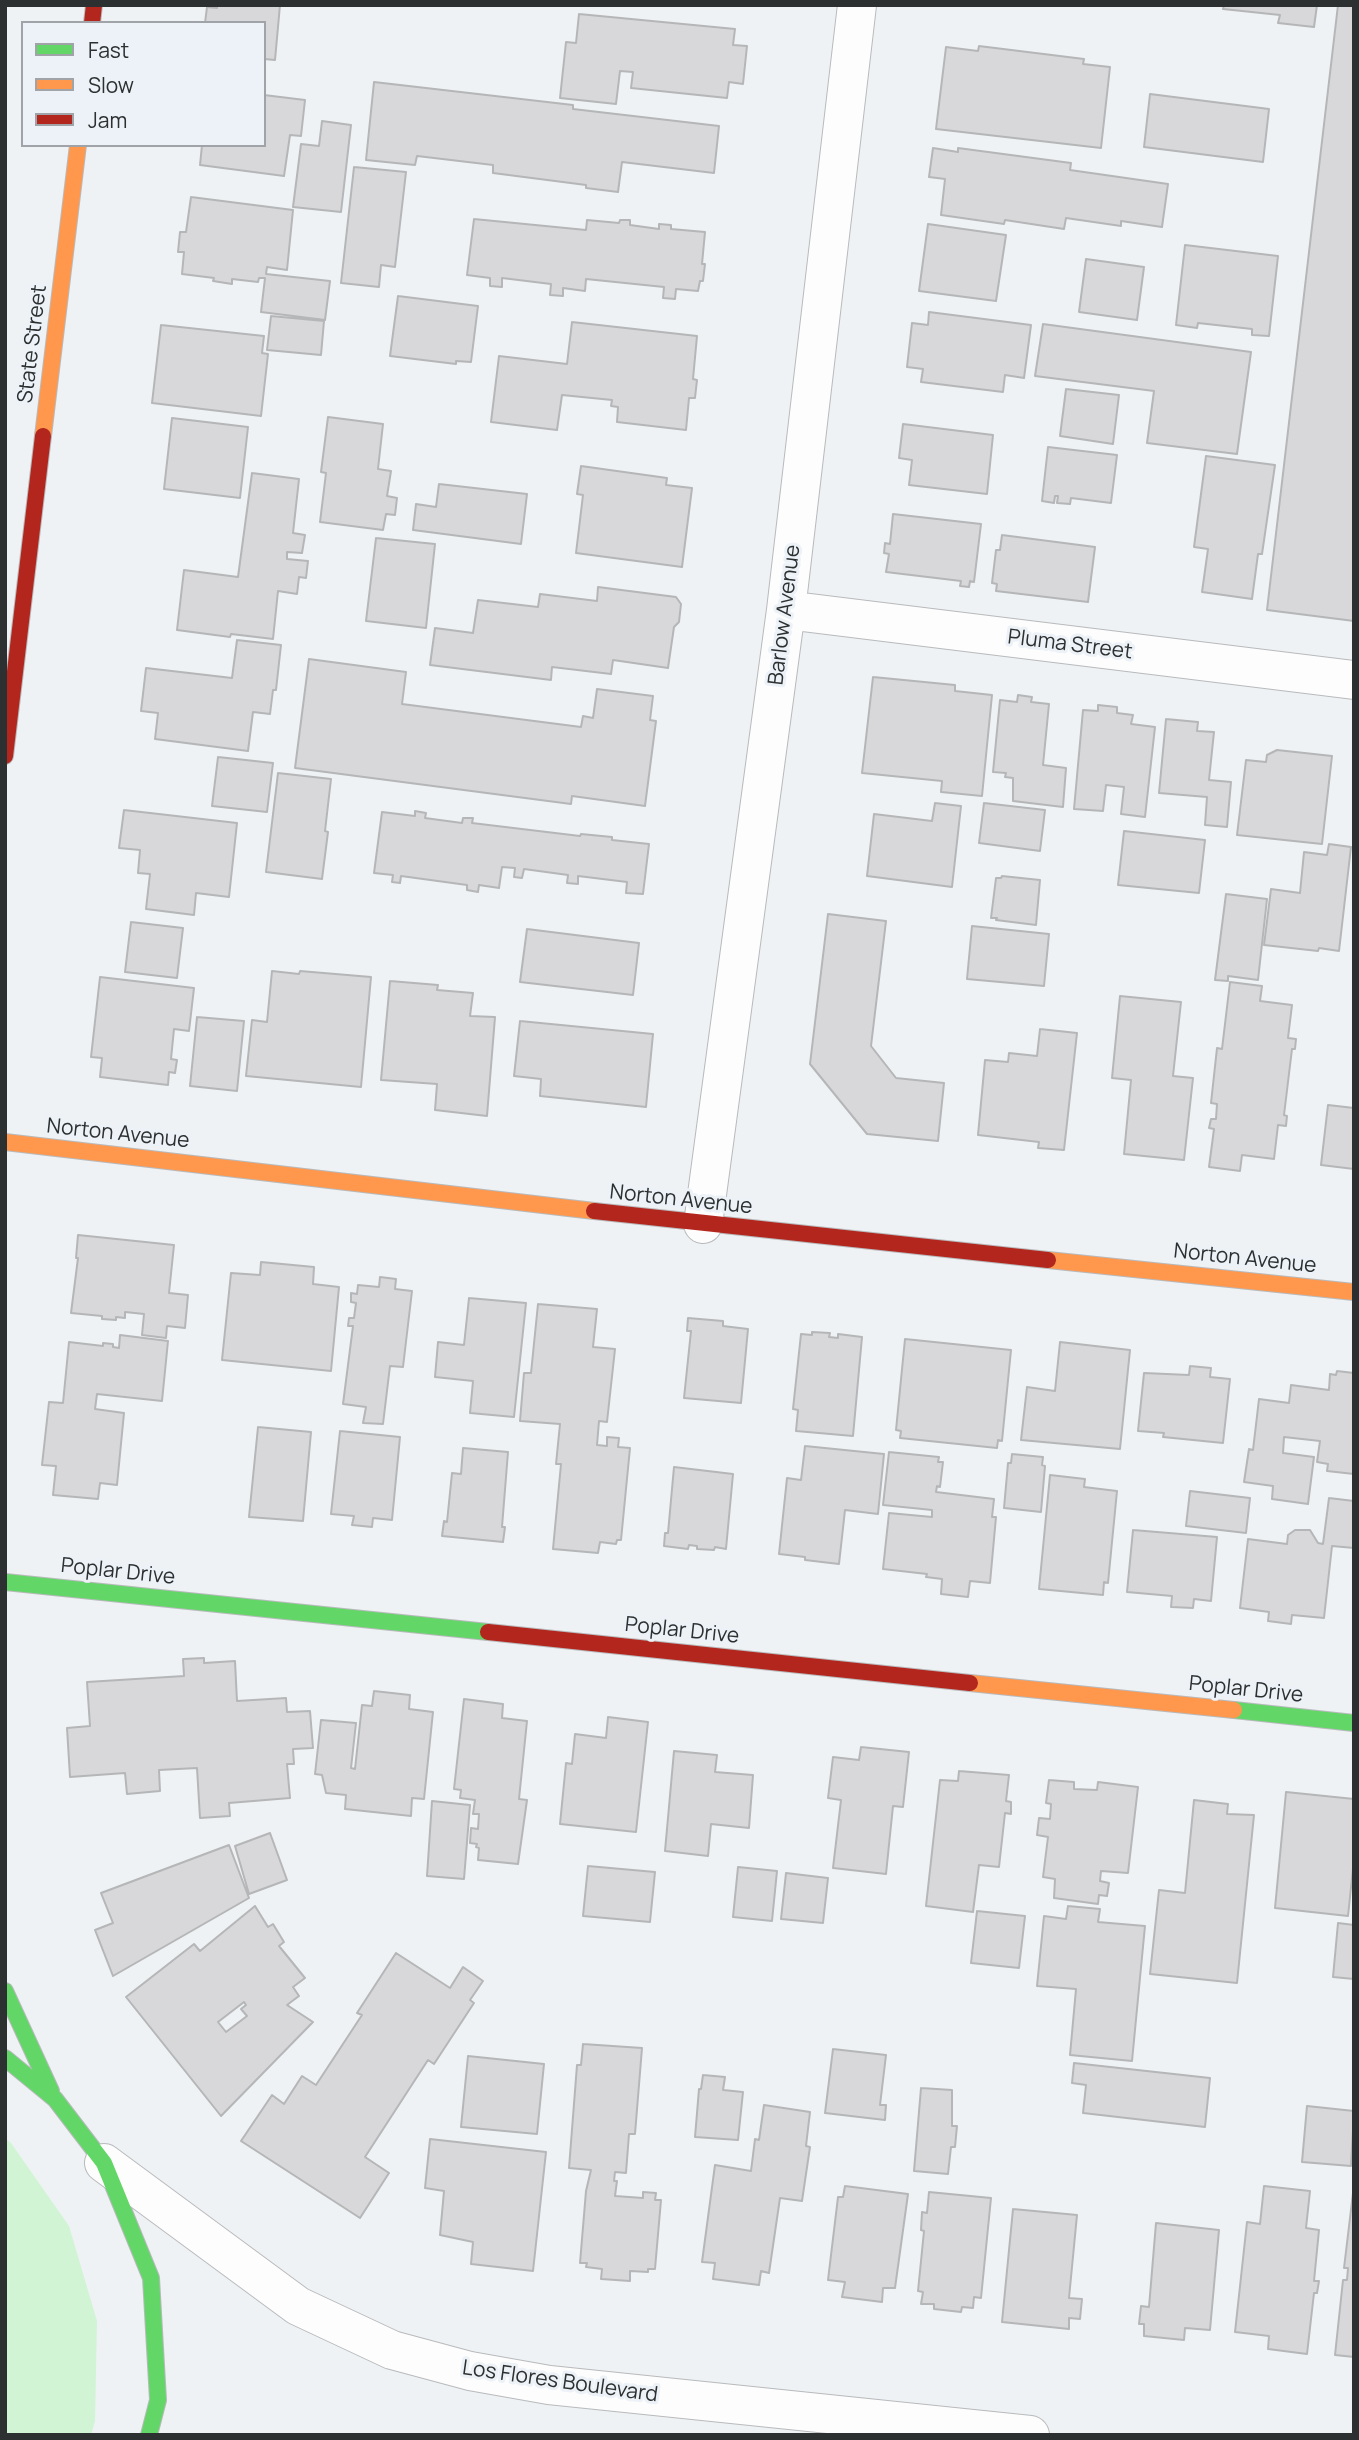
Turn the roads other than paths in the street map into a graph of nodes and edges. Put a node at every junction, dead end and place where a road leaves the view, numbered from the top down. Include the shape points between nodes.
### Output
1 (857, 5) edge
2 (78, 147) edge
3 (786, 611) junction
4 (1354, 680) edge
5 (5, 755) edge
6 (5, 1142) edge
7 (703, 1224) junction
8 (1354, 1292) edge
9 (5, 1582) edge
10 (1354, 1723) edge
11 (5, 1991) edge
12 (5, 2058) edge
13 (55, 2099) junction
14 (104, 2164) junction
15 (149, 2435) edge
16 (1030, 2435) edge

1 - 3 street, Barlow Avenue
2 - 5 street, State Street
3 - 4 street, Pluma Street
3 - 7 street, Barlow Avenue
6 - 7 street, Norton Avenue
7 - 8 street, Norton Avenue
9 - 10 street, Poplar Drive
11 - 13 street
12 - 13 street
13 - 14 street
14 - 15 street via 150,2278 158,2400
14 - 16 street, Los Flores Boulevard via 298,2306 392,2350 548,2385

